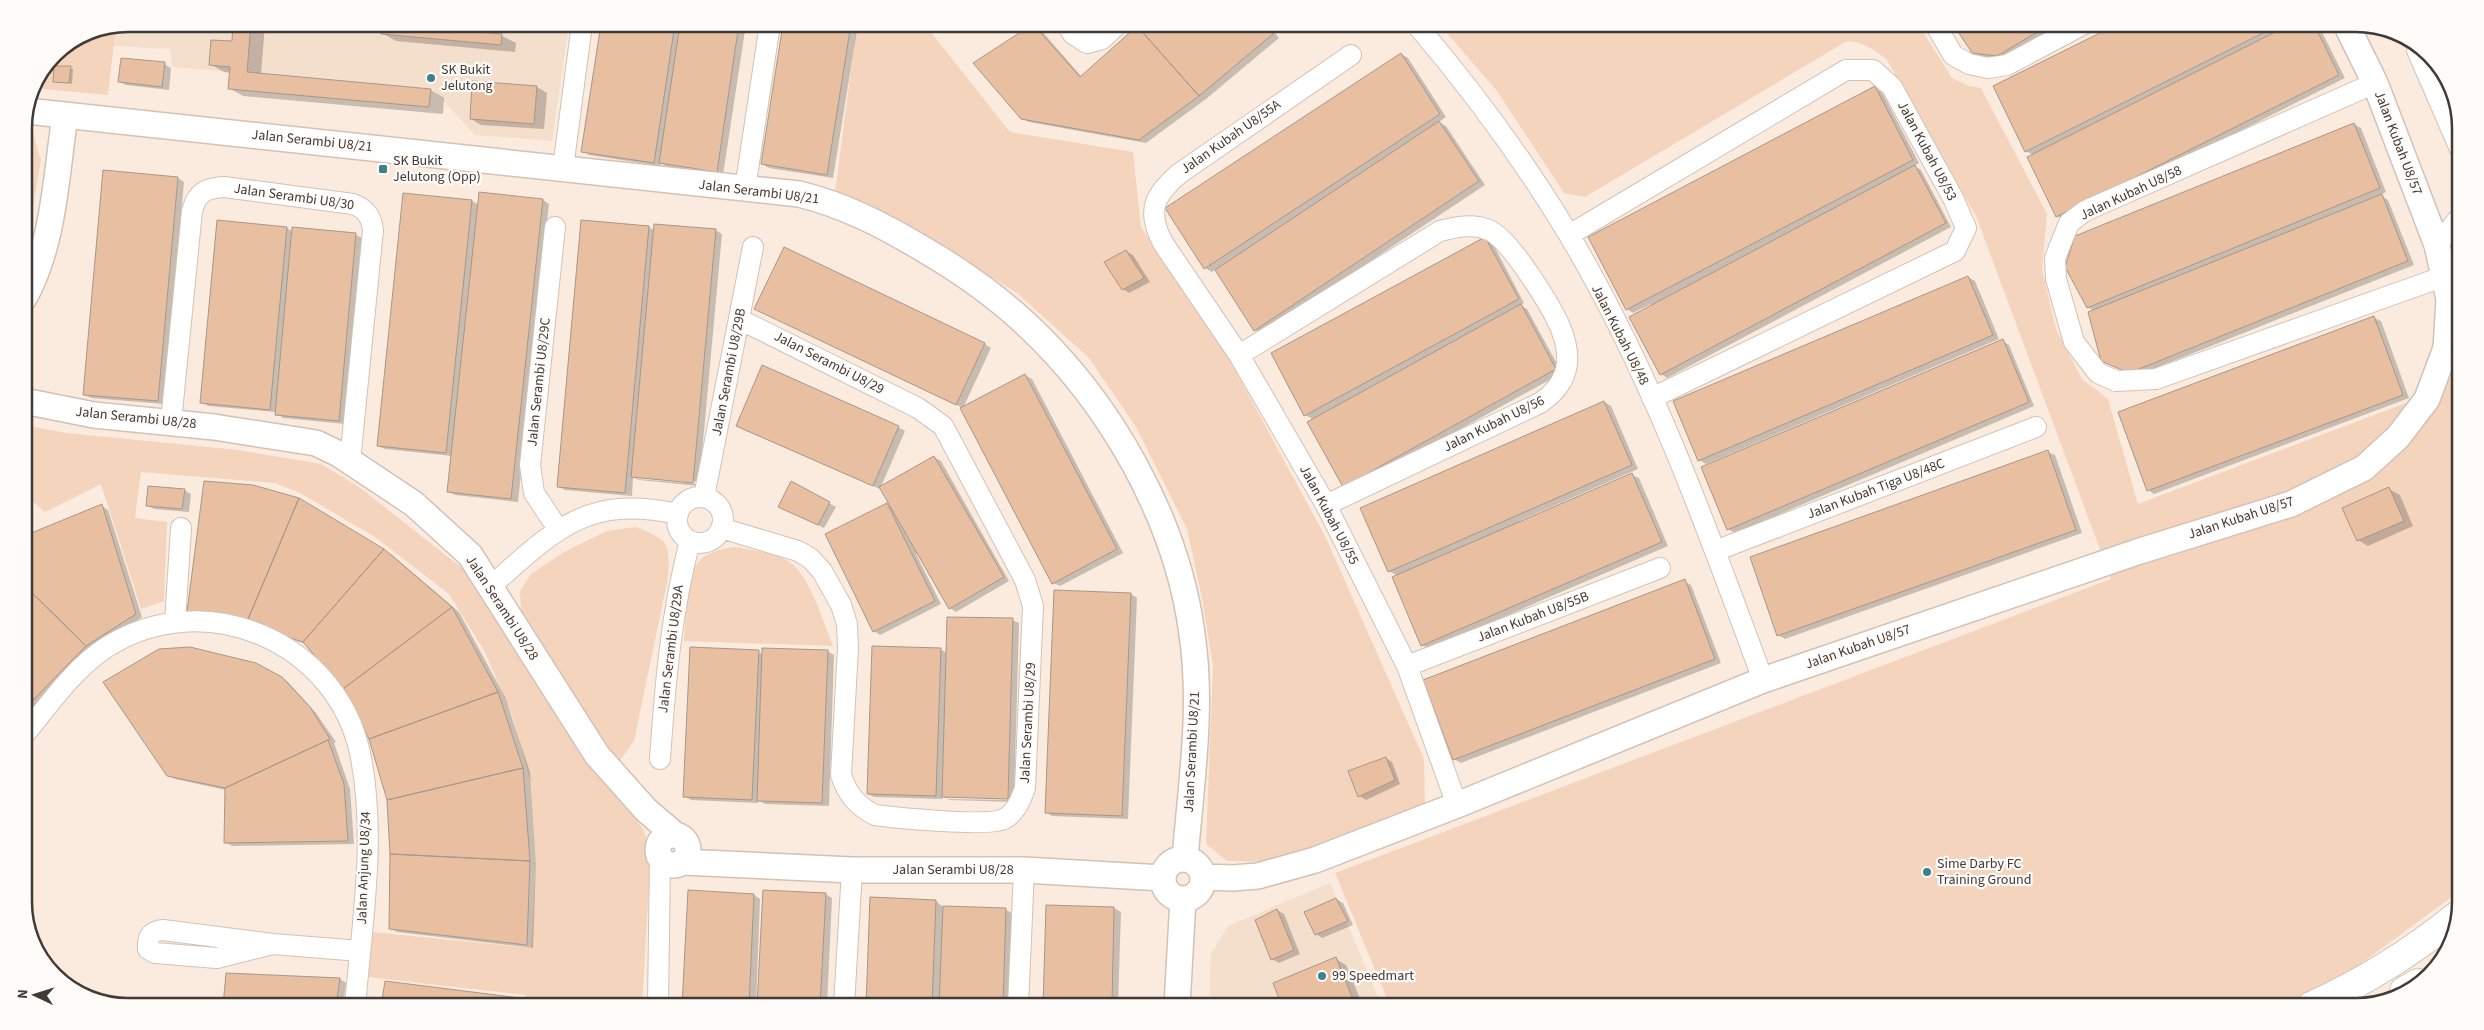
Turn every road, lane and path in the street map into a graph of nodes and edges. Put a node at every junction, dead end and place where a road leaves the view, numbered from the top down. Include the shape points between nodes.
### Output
1 (581, 32) edge
2 (769, 32) edge
3 (1072, 32) edge
4 (1109, 32) edge
5 (1423, 32) edge
6 (1940, 32) edge
7 (2069, 32) edge
8 (2350, 32) edge
9 (1351, 55) dead end
10 (2421, 59) edge
11 (2375, 83) junction
12 (34, 112) edge
13 (65, 116) junction
14 (2451, 128) edge
15 (563, 168) junction
16 (745, 189) junction
17 (555, 227) dead end
18 (2451, 228) edge
19 (1569, 235) junction
20 (1163, 243) joint
21 (2437, 245) junction
22 (753, 247) dead end
23 (2445, 276) junction
24 (33, 278) edge
25 (739, 319) junction
26 (1239, 355) junction
27 (1652, 398) junction
28 (33, 403) edge
29 (171, 422) junction
30 (2036, 427) dead end
31 (350, 461) junction
32 (704, 497) junction
33 (1326, 505) junction
34 (678, 514) junction
35 (181, 528) dead end
36 (721, 528) junction
37 (558, 530) junction
38 (690, 541) junction
39 (1715, 551) junction
40 (1660, 568) dead end
41 (490, 587) junction
42 (175, 622) junction
43 (1407, 666) junction
44 (1763, 680) junction
45 (33, 725) edge
46 (660, 759) dead end
47 (1458, 805) junction
48 (673, 851) junction
49 (1185, 859) junction
50 (852, 870) junction
51 (1024, 870) junction
52 (1203, 877) junction
53 (1163, 878) junction
54 (1183, 899) junction
55 (2450, 921) edge
56 (273, 944) junction
57 (360, 951) junction
58 (357, 998) edge
59 (658, 998) edge
60 (844, 998) edge
61 (1018, 998) edge
62 (1177, 998) edge
63 (2329, 998) edge

1 - 15 street
2 - 16 street
3 - 4 street via 1087,43 1102,39
5 - 19 street, Jalan Kubah U8/48 via 1468,86
6 - 7 street via 1953,55 1969,64 1988,68 2007,65
8 - 11 street, Jalan Kubah U8/57
9 - 20 street, Jalan Kubah U8/55A via 1165,185 1156,198 1153,213 1155,228
10 - 14 street
11 - 21 street, Jalan Kubah U8/57
11 - 23 street, Jalan Kubah U8/58 via 2085,211 2069,223 2055,265 2074,342 2098,373 2116,381 2156,379
12 - 13 street, Jalan Serambi U8/21
13 - 15 street, Jalan Serambi U8/21
13 - 24 street via 44,245
15 - 16 street, Jalan Serambi U8/21
16 - 49 street, Jalan Serambi U8/21 via 799,194 830,201 929,252 984,289 1026,323 1096,402 1144,482 1162,524 1182,585 1192,632 1196,719
17 - 37 street, Jalan Serambi U8/29C via 530,465 534,493
18 - 21 street
19 - 27 street, Jalan Kubah U8/48 via 1628,345
19 - 27 street, Jalan Kubah U8/53 via 1846,70 1874,70 1892,87 1954,200 1966,228 1955,251
20 - 26 street, Jalan Kubah U8/55
21 - 23 street, Jalan Kubah U8/57
22 - 25 street, Jalan Serambi U8/29B
23 - 44 street, Jalan Kubah U8/57 via 2449,299 2446,348 2427,399 2398,437 2364,468 2291,504 2127,555
25 - 32 street, Jalan Serambi U8/29B
25 - 36 street, Jalan Serambi U8/29 via 918,408 943,426 1025,580 1033,606 1026,780 1021,800 1014,811 1005,819 987,823 876,815 863,809 845,787 841,775 848,648 847,624 841,605 822,571 810,558 798,551
26 - 33 street, Jalan Kubah U8/55
26 - 33 street, Jalan Kubah U8/56 via 1440,231 1460,226 1490,230 1503,240 1560,328 1567,363 1563,379 1554,393 1540,403
27 - 39 street, Jalan Kubah U8/48
28 - 29 street, Jalan Serambi U8/28 via 94,415
29 - 31 street, Jalan Serambi U8/28 via 316,443
29 - 31 street, Jalan Serambi U8/30 via 195,200 210,188 224,187 353,204 368,213 373,230
30 - 39 street, Jalan Kubah Tiga U8/48C
31 - 41 street, Jalan Serambi U8/28 via 438,523 470,555
32 - 34 street via 685,502
32 - 36 street via 720,508
33 - 43 street, Jalan Kubah U8/55
34 - 37 street via 651,508 614,508 588,514
34 - 38 street via 678,526
35 - 42 street
36 - 38 street via 712,540
37 - 41 street
38 - 46 street, Jalan Serambi U8/29A via 672,620
39 - 44 street, Jalan Kubah U8/48
40 - 43 street, Jalan Kubah U8/55B
41 - 48 street, Jalan Serambi U8/28 via 597,755 646,810
42 - 45 street, Jalan Anjung U8/34 via 128,636 89,660
42 - 57 street, Jalan Anjung U8/34 via 223,623 275,641 299,656 338,699 360,752 364,778 367,833
43 - 47 street, Jalan Kubah U8/55
44 - 47 street, Jalan Kubah U8/57
47 - 52 street, Jalan Kubah U8/57 via 1280,872 1233,878
48 - 50 street, Jalan Serambi U8/28 via 742,866
48 - 59 street via 659,914
49 - 52 street via 1197,864
49 - 53 street via 1168,866
50 - 51 street, Jalan Serambi U8/28
50 - 60 street
51 - 53 street, Jalan Serambi U8/28
51 - 61 street
52 - 54 street via 1200,890
53 - 54 street via 1171,895
54 - 62 street
55 - 63 main road via 2396,961
56 - 56 street via 210,958 154,953 148,949 150,935 163,930
56 - 57 street
57 - 58 street, Jalan Anjung U8/34

